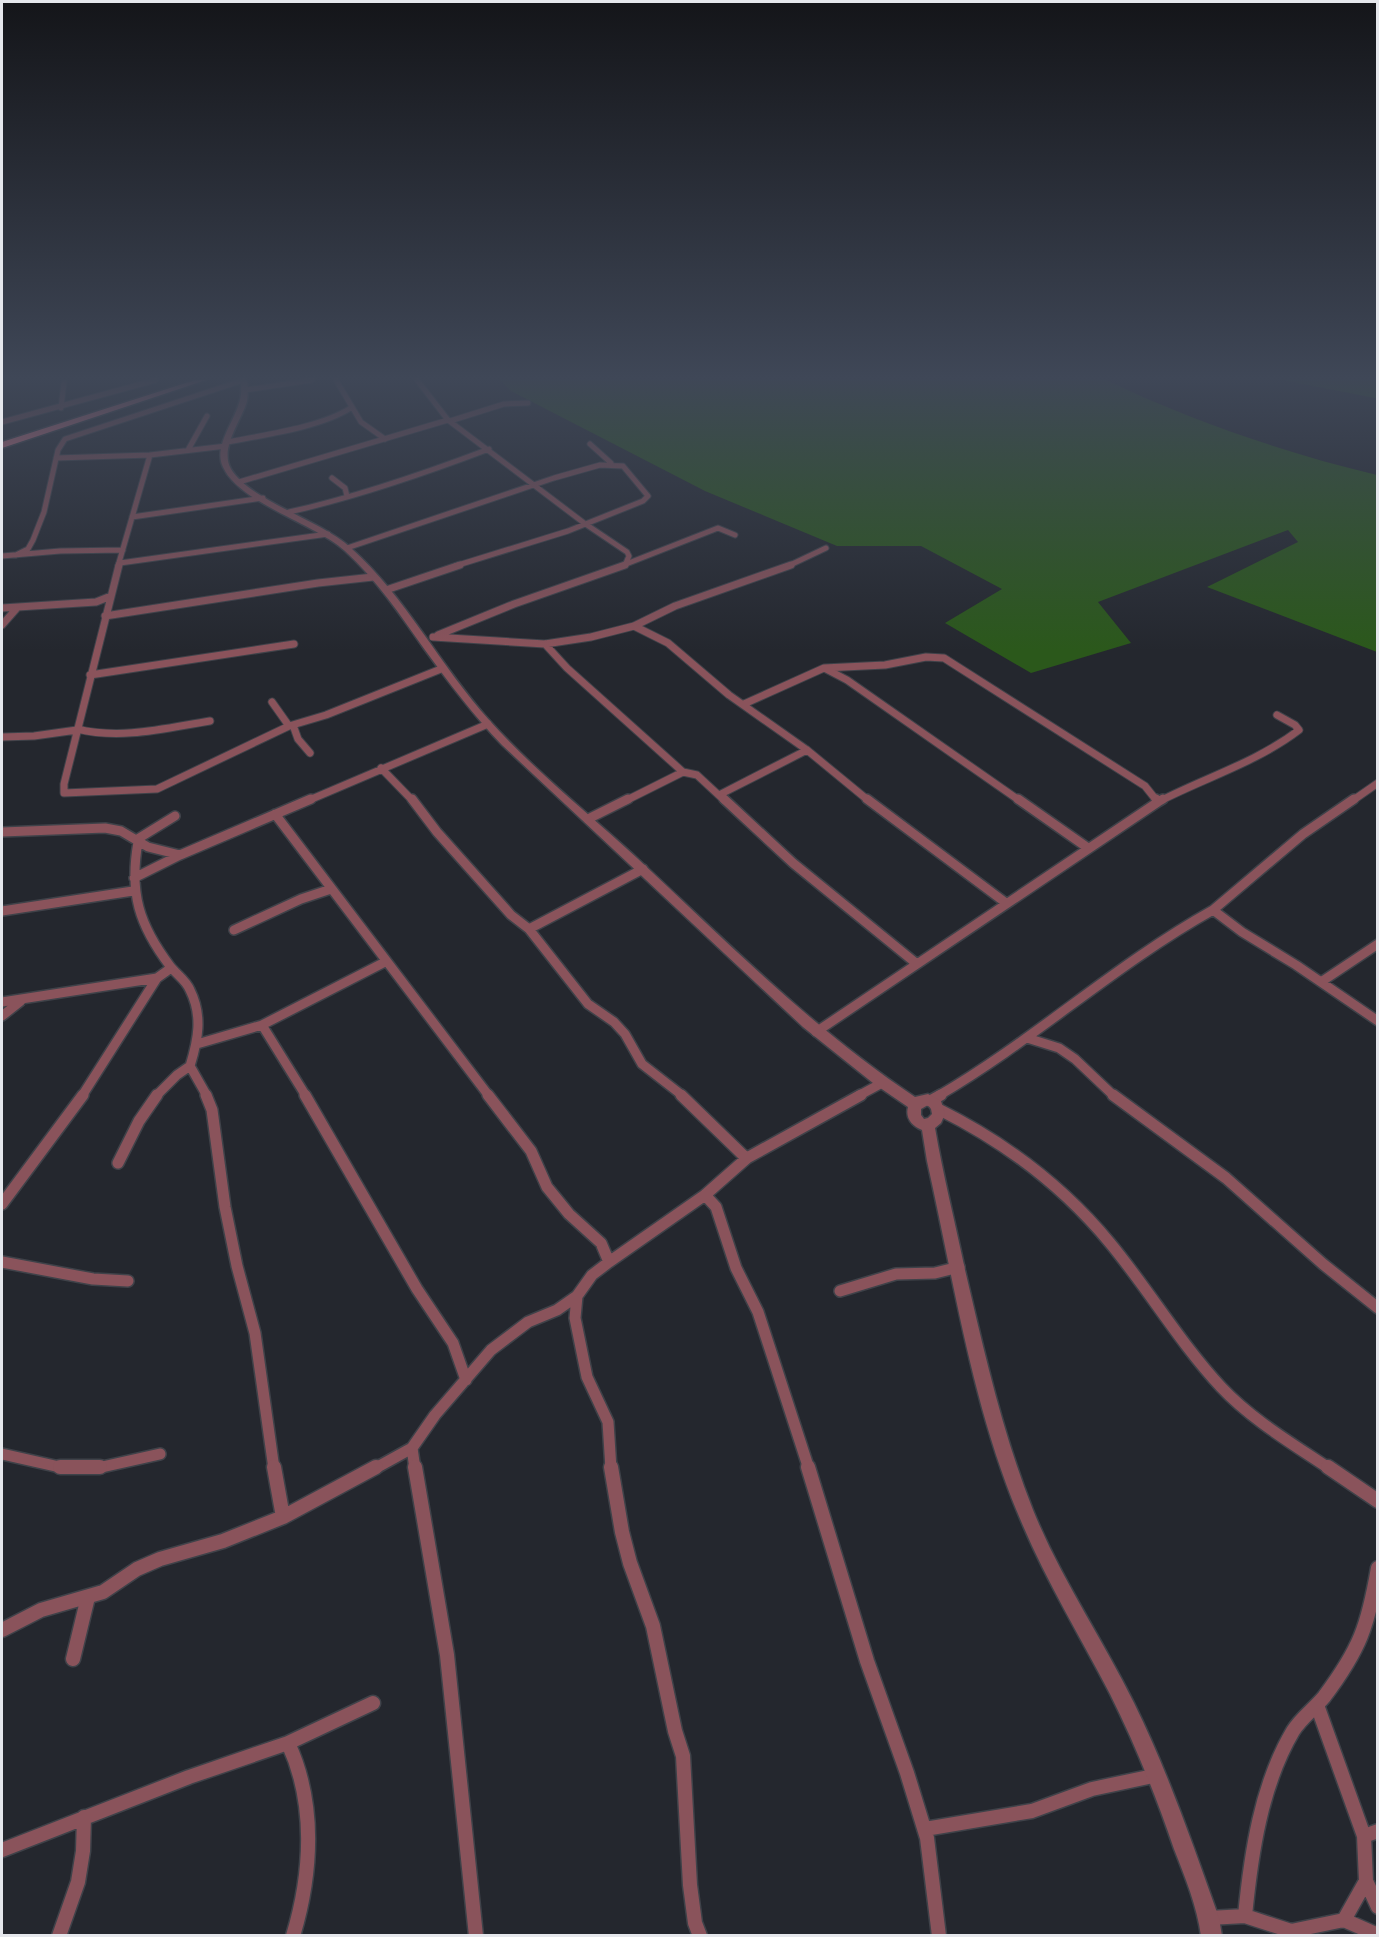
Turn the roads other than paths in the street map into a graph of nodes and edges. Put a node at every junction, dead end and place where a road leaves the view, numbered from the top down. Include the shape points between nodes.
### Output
1 (53, 470) edge
2 (146, 470) edge
3 (227, 470) edge
4 (278, 470) edge
5 (432, 470) edge
6 (517, 470) edge
7 (584, 470) edge
8 (627, 470) edge
9 (332, 478) dead end
10 (239, 482) junction
11 (535, 484) junction
12 (346, 496) junction
13 (263, 498) junction
14 (290, 512) junction
15 (132, 517) junction
16 (584, 523) junction
17 (328, 534) junction
18 (735, 535) dead end
19 (346, 548) junction
20 (826, 548) dead end
21 (28, 549) junction
22 (123, 550) junction
23 (36, 552) junction
24 (16, 555) junction
25 (2, 556) edge
26 (120, 563) junction
27 (626, 563) junction
28 (374, 577) junction
29 (386, 590) junction
30 (111, 596) junction
31 (96, 602) junction
32 (107, 606) junction
33 (17, 608) junction
34 (2, 609) edge
35 (105, 616) junction
36 (2, 626) edge
37 (634, 626) junction
38 (433, 637) junction
39 (421, 640) junction
40 (294, 644) dead end
41 (545, 644) junction
42 (824, 668) junction
43 (441, 669) junction
44 (90, 675) junction
45 (272, 702) dead end
46 (744, 704) junction
47 (1277, 715) dead end
48 (210, 721) dead end
49 (488, 724) junction
50 (291, 725) junction
51 (77, 727) junction
52 (2, 737) edge
53 (807, 750) junction
54 (310, 753) dead end
55 (381, 768) junction
56 (683, 772) junction
57 (1377, 783) edge
58 (719, 795) junction
59 (1158, 802) junction
60 (275, 814) junction
61 (175, 816) dead end
62 (588, 819) junction
63 (2, 832) edge
64 (137, 841) junction
65 (1088, 848) junction
66 (180, 855) junction
67 (643, 869) junction
68 (134, 878) junction
69 (331, 889) junction
70 (133, 891) junction
71 (1006, 903) junction
72 (1213, 910) junction
73 (2, 911) edge
74 (529, 929) junction
75 (234, 930) dead end
76 (1377, 944) edge
77 (385, 962) junction
78 (917, 964) junction
79 (171, 968) junction
80 (157, 978) junction
81 (1321, 982) junction
82 (26, 998) junction
83 (2, 1002) edge
84 (2, 1016) edge
85 (1377, 1021) edge
86 (262, 1025) junction
87 (816, 1032) junction
88 (1027, 1038) junction
89 (197, 1044) junction
90 (190, 1066) junction
91 (882, 1083) junction
92 (915, 1104) junction
93 (935, 1106) junction
94 (928, 1124) junction
95 (746, 1158) junction
96 (118, 1163) dead end
97 (705, 1195) junction
98 (2, 1204) edge
99 (2, 1262) edge
100 (609, 1262) junction
101 (959, 1267) junction
102 (128, 1281) dead end
103 (840, 1291) dead end
104 (577, 1296) junction
105 (1377, 1308) edge
106 (466, 1380) junction
107 (412, 1448) junction
108 (2, 1454) edge
109 (160, 1455) dead end
110 (1377, 1501) edge
111 (283, 1517) junction
112 (1377, 1568) edge
113 (88, 1597) junction
114 (2, 1630) edge
115 (73, 1659) dead end
116 (373, 1703) dead end
117 (1317, 1705) junction
118 (288, 1743) junction
119 (1158, 1775) junction
120 (84, 1817) junction
121 (925, 1829) junction
122 (1371, 1834) edge
123 (2, 1850) edge
124 (1366, 1881) junction
125 (1377, 1907) edge
126 (1245, 1916) junction
127 (1344, 1920) junction
128 (1211, 1927) edge
129 (59, 1935) edge
130 (293, 1935) edge
131 (476, 1935) edge
132 (700, 1935) edge
133 (939, 1935) edge
134 (1377, 1935) edge

1 - 21 street via 44,512
2 - 15 street
3 - 10 street
4 - 10 street
5 - 12 street
6 - 11 street
7 - 11 street
8 - 16 street via 646,493 646,499
9 - 12 street via 345,488
10 - 13 street
11 - 16 street
11 - 19 street
12 - 14 street
13 - 14 street
13 - 15 street
14 - 17 street
15 - 22 street
16 - 27 street via 627,552
16 - 29 street
17 - 19 street
17 - 26 street
18 - 27 street via 718,528
19 - 28 street
20 - 37 street via 778,571 686,602
21 - 23 street
21 - 24 street
22 - 23 street
22 - 26 street
23 - 24 street
24 - 25 street
26 - 30 street
27 - 38 street
28 - 29 street
28 - 35 street via 318,582
29 - 39 street
30 - 31 street
30 - 32 street
31 - 32 street
31 - 33 street
32 - 35 street
33 - 34 street
33 - 36 street
35 - 44 street
37 - 41 street
37 - 46 street via 668,643
38 - 39 street
38 - 41 street
39 - 43 street
40 - 44 street
41 - 56 street
42 - 46 street
42 - 59 street via 945,658 1145,786
42 - 65 street via 847,680
43 - 49 street
43 - 50 street
44 - 51 street
45 - 50 street
46 - 53 street
47 - 59 street via 1299,730 1240,766 1205,777
48 - 51 street via 107,734 88,733
49 - 55 street
49 - 62 street
50 - 51 street via 157,789 64,793
50 - 54 street
51 - 52 street via 34,736
53 - 58 street
53 - 71 street
55 - 60 street
55 - 74 street via 511,915
56 - 58 street via 697,775
56 - 62 street
57 - 72 street via 1303,834
58 - 78 street via 793,863
59 - 65 street
60 - 66 street
60 - 69 street
61 - 64 street
62 - 67 street
63 - 64 street via 105,828 121,831
64 - 66 street via 161,852
64 - 68 street
65 - 71 street
66 - 68 street
67 - 74 street
67 - 87 street
68 - 70 street
69 - 75 street
69 - 77 street
70 - 73 street
70 - 79 street via 149,934
71 - 78 street
72 - 81 street
72 - 88 street via 1175,931
74 - 95 street via 588,1004 625,1034 642,1064 684,1097
76 - 81 street
77 - 86 street
77 - 100 street via 531,1151 547,1186 569,1214 601,1243
78 - 87 street
79 - 80 street
79 - 89 street via 192,994
80 - 82 street
80 - 98 street via 59,1130
81 - 85 street
82 - 83 street
82 - 84 street
86 - 89 street
86 - 106 street via 422,1297 459,1351
87 - 91 street
88 - 93 street
88 - 105 street via 1059,1048 1075,1059 1132,1112 1226,1178
89 - 90 street
90 - 96 street via 176,1074 142,1114
90 - 111 street via 206,1095 214,1121 231,1236 255,1333
91 - 92 street
91 - 95 street
92 - 93 street via 921,1101
92 - 94 street via 915,1117
93 - 94 street via 938,1119
93 - 110 street via 1017,1155 1070,1201 1110,1243 1172,1328 1225,1391 1284,1438
94 - 101 street
95 - 97 street
97 - 100 street
97 - 121 street via 716,1207 736,1268 758,1312 867,1662
99 - 102 street via 93,1280
100 - 104 street via 592,1275
101 - 103 street via 935,1273 896,1274
101 - 119 street via 994,1417 1026,1513
104 - 106 street via 511,1334 491,1350
104 - 132 street via 575,1318 587,1377 608,1422 610,1462 622,1532 653,1626 683,1756 690,1885
106 - 107 street
107 - 111 street
107 - 131 street via 447,1654
108 - 109 street via 64,1468 102,1467
111 - 113 street via 223,1541 160,1559
112 - 117 street via 1364,1632
113 - 114 street via 41,1610
113 - 115 street
116 - 118 street
117 - 122 street
117 - 126 street via 1294,1729 1278,1765 1249,1865
118 - 120 street
118 - 130 street via 302,1775 307,1807 304,1881
119 - 121 street via 1092,1790 1032,1811
119 - 128 street
120 - 123 street
120 - 129 street via 78,1882
121 - 133 street
122 - 124 street
124 - 125 street
124 - 127 street
126 - 127 street via 1291,1931
126 - 128 street
127 - 134 street

